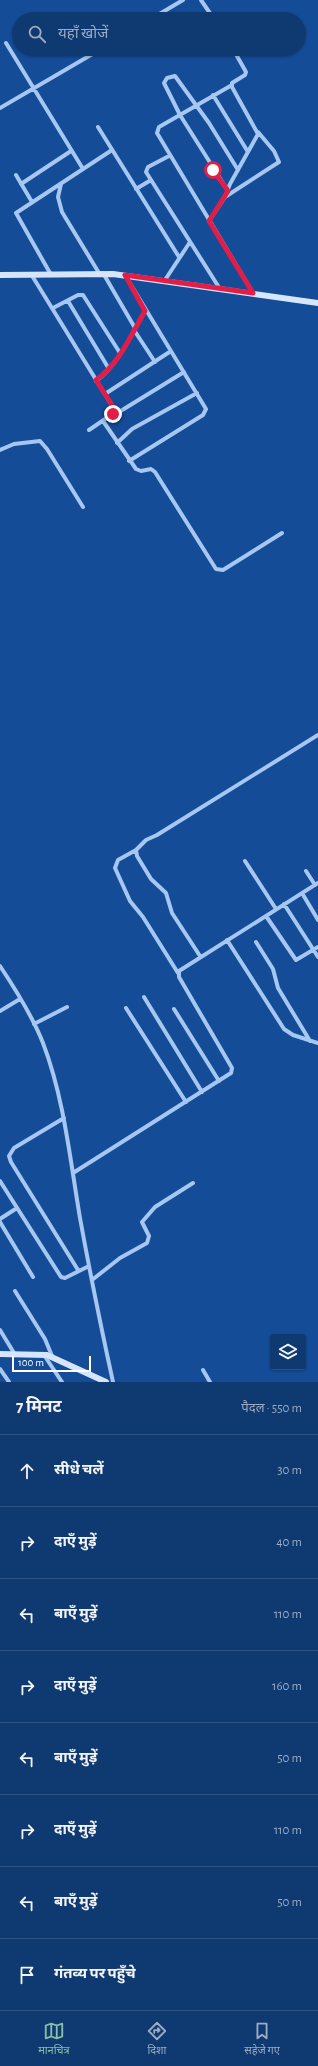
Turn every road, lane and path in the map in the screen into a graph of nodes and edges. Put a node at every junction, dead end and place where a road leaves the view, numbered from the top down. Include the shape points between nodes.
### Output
1 (183, 0) edge
2 (201, 0) edge
3 (163, 12) edge
4 (209, 12) edge
5 (6, 43) dead end
6 (12, 53) edge
7 (14, 56) edge
8 (90, 56) edge
9 (236, 56) edge
10 (232, 85) junction
11 (34, 90) junction
12 (213, 95) junction
13 (196, 106) junction
14 (0, 108) edge
15 (180, 115) junction
16 (98, 127) dead end
17 (258, 132) junction
18 (112, 150) junction
19 (71, 151) junction
20 (248, 152) junction
21 (169, 156) junction
22 (83, 169) junction
23 (238, 170) junction
24 (16, 175) dead end
25 (151, 180) junction
26 (21, 184) junction
27 (62, 184) junction
28 (136, 189) junction
29 (228, 191) junction
30 (225, 197) junction
31 (32, 202) junction
32 (209, 221) junction
33 (190, 242) junction
34 (179, 257) junction
35 (50, 273) junction
36 (101, 273) junction
37 (31, 274) junction
38 (0, 275) edge
39 (125, 275) junction
40 (165, 280) junction
41 (220, 289) junction
42 (253, 293) junction
43 (68, 300) junction
44 (318, 303) edge
45 (53, 308) junction
46 (145, 311) junction
47 (135, 329) junction
48 (171, 351) junction
49 (120, 353) junction
50 (155, 362) junction
51 (110, 368) junction
52 (184, 372) junction
53 (96, 380) junction
54 (105, 394) junction
55 (197, 394) junction
56 (114, 412) junction
57 (103, 421) junction
58 (89, 430) dead end
59 (117, 443) junction
60 (0, 450) edge
61 (129, 460) junction
62 (83, 507) dead end
63 (282, 533) dead end
64 (318, 735) edge
65 (136, 850) junction
66 (245, 862) dead end
67 (306, 871) dead end
68 (317, 884) edge
69 (302, 893) junction
70 (284, 904) junction
71 (276, 909) junction
72 (266, 916) junction
73 (318, 920) edge
74 (227, 940) junction
75 (256, 942) dead end
76 (318, 948) edge
77 (313, 950) junction
78 (200, 956) junction
79 (318, 957) edge
80 (0, 966) edge
81 (178, 973) junction
82 (144, 997) dead end
83 (20, 998) junction
84 (67, 1007) dead end
85 (126, 1008) dead end
86 (174, 1008) dead end
87 (0, 1011) edge
88 (34, 1024) junction
89 (310, 1041) junction
90 (318, 1043) edge
91 (219, 1081) junction
92 (202, 1092) junction
93 (186, 1102) junction
94 (64, 1118) junction
95 (73, 1173) junction
96 (0, 1181) edge
97 (193, 1184) dead end
98 (17, 1208) junction
99 (1, 1217) edge
100 (0, 1222) edge
101 (89, 1266) junction
102 (78, 1270) junction
103 (33, 1277) dead end
104 (92, 1280) junction
105 (15, 1291) dead end
106 (0, 1330) edge
107 (14, 1353) junction
108 (0, 1354) edge
109 (44, 1355) junction
110 (52, 1356) junction
111 (0, 1369) edge
112 (203, 1370) dead end
113 (9, 1382) edge
114 (62, 1382) edge
115 (106, 1382) edge
116 (113, 1382) edge
117 (210, 1382) edge

1 - 3 street
2 - 4 street
5 - 6 street
7 - 11 street
8 - 11 street
9 - 10 street via 246,74
10 - 12 street
10 - 17 street
11 - 14 street
11 - 19 street
12 - 13 street
12 - 20 street
13 - 15 street
13 - 15 street via 175,76 167,78 164,83
13 - 23 street
15 - 21 street via 157,131
15 - 29 street
16 - 18 street
17 - 20 street
17 - 30 street via 274,151 279,162
18 - 22 street
18 - 28 street
19 - 22 street
19 - 26 street
20 - 23 street
21 - 25 street via 147,169
21 - 32 street
22 - 27 street
23 - 29 street
24 - 26 street
25 - 28 street
25 - 33 street
26 - 31 street
27 - 31 street
27 - 36 street via 58,197 62,212
28 - 34 street
29 - 30 street
30 - 32 street
31 - 35 street via 16,215
32 - 42 street
33 - 34 street
33 - 41 street
34 - 40 street
35 - 36 street
35 - 37 street
36 - 39 street
36 - 47 street
37 - 38 street
37 - 45 street
39 - 40 street
39 - 46 street
40 - 41 street
41 - 42 street
42 - 44 street
43 - 45 street
43 - 49 street via 84,296
43 - 51 street
45 - 53 street
46 - 47 street
46 - 48 street
47 - 49 street
47 - 50 street
48 - 50 street
48 - 52 street
49 - 51 street
50 - 54 street
51 - 53 street
52 - 55 street
52 - 56 street via 119,412
53 - 54 street
54 - 56 street
55 - 59 street via 132,430
55 - 61 street via 206,409 204,414
56 - 57 street
57 - 58 street
57 - 59 street
59 - 61 street
60 - 62 street via 14,444 40,440
61 - 63 street via 139,471 154,471 188,528 218,570 229,566
64 - 65 street via 146,840
65 - 78 street via 151,879 166,893 172,913
65 - 81 street via 118,860 115,868 130,901
66 - 71 street
67 - 68 street
68 - 69 street
69 - 70 street
69 - 73 street
70 - 71 street
70 - 77 street
71 - 72 street
72 - 74 street
72 - 77 street via 294,959 298,960
74 - 78 street
74 - 89 street via 281,1027
75 - 89 street via 273,969 280,992
76 - 77 street
77 - 79 street
78 - 81 street
80 - 83 street
81 - 91 street via 232,1068 231,1073
82 - 92 street
83 - 87 street
83 - 88 street
84 - 88 street
85 - 93 street
86 - 91 street
88 - 94 street via 45,1048
89 - 90 street
91 - 92 street
92 - 93 street
93 - 95 street
94 - 95 street
94 - 102 street via 14,1148 9,1156
95 - 101 street
96 - 98 street
97 - 104 street via 149,1212 142,1222 149,1236 147,1243 120,1258
98 - 99 street
98 - 102 street via 61,1277 65,1278
100 - 103 street
101 - 102 street
101 - 104 street
104 - 116 street
105 - 110 street via 45,1339
106 - 107 street
107 - 108 street
107 - 109 street
109 - 110 street
109 - 114 street
110 - 115 street
111 - 113 street
112 - 117 street

